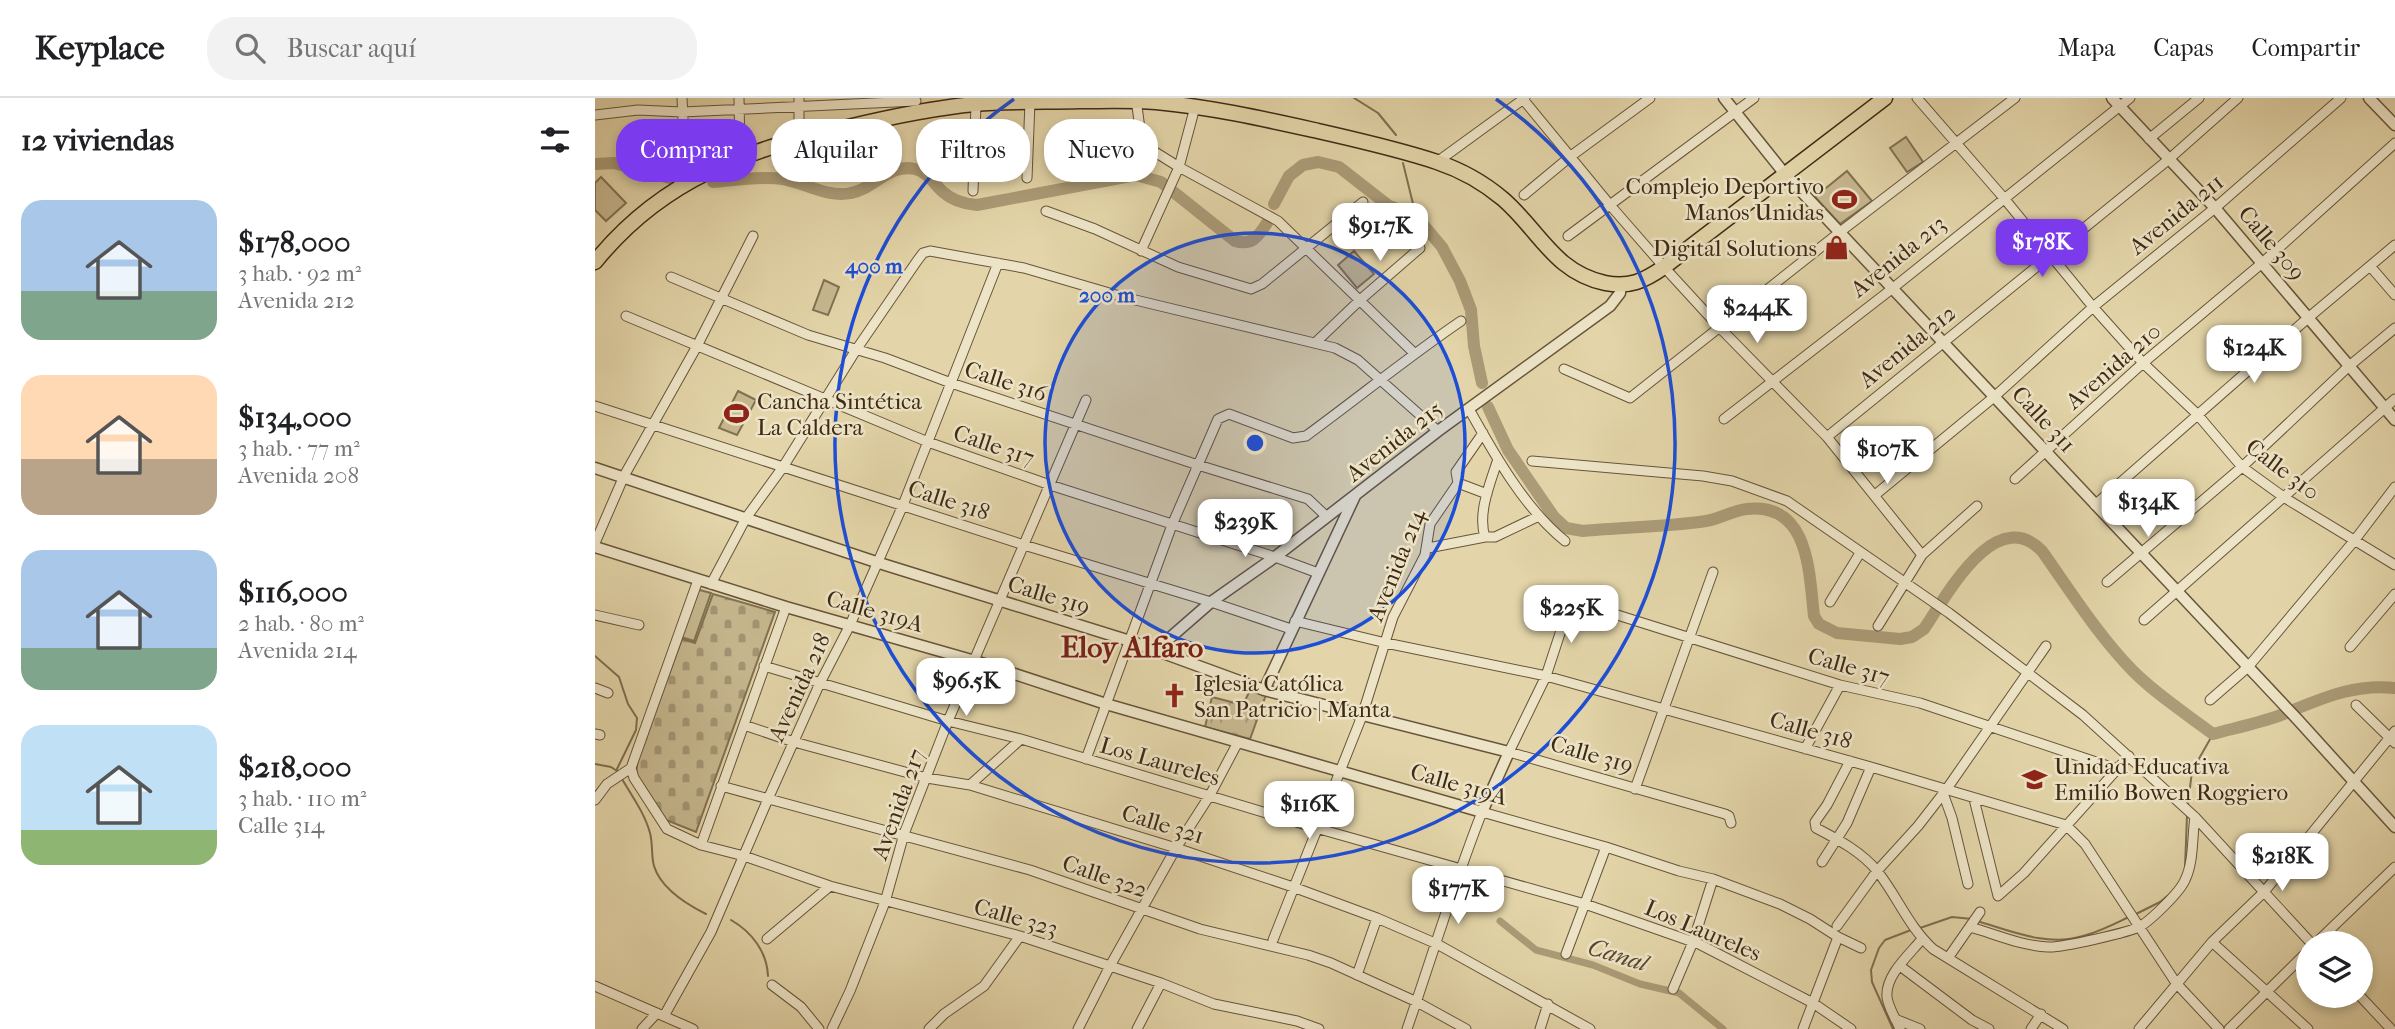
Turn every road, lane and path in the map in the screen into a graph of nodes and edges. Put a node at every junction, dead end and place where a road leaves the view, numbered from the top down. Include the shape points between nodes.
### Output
1 (682, 98) edge
2 (739, 98) edge
3 (1523, 98) edge
4 (1650, 98) edge
5 (1724, 98) edge
6 (1754, 98) edge
7 (1885, 98) edge
8 (1917, 98) edge
9 (2015, 98) edge
10 (2130, 98) edge
11 (2199, 98) edge
12 (2238, 98) edge
13 (2341, 98) edge
14 (2368, 98) edge
15 (1136, 100) edge
16 (856, 101) edge
17 (799, 102) edge
18 (1030, 102) junction
19 (2115, 102) edge
20 (916, 104) edge
21 (976, 104) junction
22 (1195, 107) junction
23 (739, 109) junction
24 (682, 112) junction
25 (1736, 112) junction
26 (595, 115) edge
27 (739, 119) edge
28 (865, 119) edge
29 (1029, 119) edge
30 (2395, 125) edge
31 (2149, 139) junction
32 (1957, 144) junction
33 (2395, 144) edge
34 (1571, 156) junction
35 (2168, 160) junction
36 (1437, 162) junction
37 (1179, 167) junction
38 (1784, 173) junction
39 (686, 183) joint
40 (973, 191) dead end
41 (1524, 195) dead end
42 (2003, 197) junction
43 (1363, 202) dead end
44 (1610, 205) junction
45 (2215, 208) junction
46 (1046, 211) dead end
47 (1840, 232) junction
48 (753, 236) dead end
49 (1568, 236) dead end
50 (2395, 244) edge
51 (1307, 248) junction
52 (1420, 248) dead end
53 (1141, 251) junction
54 (2049, 254) junction
55 (595, 262) edge
56 (998, 263) junction
57 (2261, 264) junction
58 (2370, 266) junction
59 (1664, 267) junction
60 (671, 276) dead end
61 (1621, 285) junction
62 (1893, 288) junction
63 (2395, 295) edge
64 (721, 297) junction
65 (1360, 300) junction
66 (2093, 307) junction
67 (626, 316) dead end
68 (2308, 318) junction
69 (1461, 321) dead end
70 (1719, 327) junction
71 (2395, 328) edge
72 (1943, 342) junction
73 (1315, 343) junction
74 (697, 346) junction
75 (856, 350) junction
76 (1414, 354) junction
77 (2143, 363) junction
78 (2349, 366) junction
79 (1564, 369) dead end
80 (1382, 380) junction
81 (951, 383) junction
82 (1773, 383) junction
83 (1994, 397) junction
84 (825, 399) junction
85 (2395, 399) edge
86 (1086, 400) dead end
87 (595, 406) edge
88 (2385, 407) junction
89 (1469, 410) junction
90 (2197, 414) junction
91 (1724, 419) dead end
92 (2395, 420) edge
93 (654, 424) junction
94 (1076, 425) junction
95 (1438, 431) junction
96 (1483, 433) junction
97 (1827, 437) junction
98 (928, 442) junction
99 (2046, 451) junction
100 (1498, 458) junction
101 (1532, 461) dead end
102 (1198, 465) junction
103 (783, 467) junction
104 (2242, 467) junction
105 (595, 468) edge
106 (624, 476) junction
107 (2015, 479) dead end
108 (1458, 483) junction
109 (1050, 485) junction
110 (2395, 486) edge
111 (1356, 494) junction
112 (1487, 494) junction
113 (1875, 495) junction
114 (2285, 498) junction
115 (903, 505) junction
116 (2095, 505) junction
117 (1977, 506) dead end
118 (1539, 516) junction
119 (1327, 517) junction
120 (746, 518) junction
121 (1172, 525) junction
122 (1485, 537) junction
123 (1565, 541) dead end
124 (2354, 541) junction
125 (595, 545) edge
126 (1024, 545) junction
127 (1428, 548) junction
128 (1860, 553) junction
129 (2140, 553) junction
130 (1922, 555) junction
131 (1275, 557) junction
132 (876, 562) junction
133 (2395, 565) edge
134 (1713, 572) dead end
135 (1318, 573) junction
136 (698, 580) junction
137 (1903, 582) junction
138 (2107, 582) dead end
139 (711, 583) junction
140 (1150, 584) junction
141 (2177, 592) junction
142 (2395, 594) edge
143 (1001, 602) junction
144 (1211, 602) junction
145 (1830, 602) dead end
146 (786, 607) junction
147 (595, 615) edge
148 (2144, 620) dead end
149 (639, 625) dead end
150 (850, 625) junction
151 (1293, 625) junction
152 (1878, 626) dead end
153 (1690, 636) junction
154 (1130, 641) junction
155 (1386, 643) junction
156 (2046, 646) dead end
157 (2350, 647) dead end
158 (1156, 650) junction
159 (975, 662) junction
160 (764, 666) junction
161 (2248, 667) junction
162 (2028, 671) junction
163 (1546, 676) junction
164 (820, 683) junction
165 (1840, 685) junction
166 (595, 688) edge
167 (1264, 690) junction
168 (608, 693) dead end
169 (2210, 700) dead end
170 (1106, 704) junction
171 (2355, 705) dead end
172 (1664, 708) junction
173 (1362, 716) junction
174 (948, 721) junction
175 (744, 725) junction
176 (1991, 727) junction
177 (2395, 731) edge
178 (1021, 739) junction
179 (2392, 741) edge
180 (794, 742) junction
181 (1238, 742) junction
182 (1805, 749) junction
183 (1509, 752) junction
184 (2129, 756) junction
185 (1086, 759) junction
186 (1850, 761) junction
187 (1871, 767) junction
188 (2117, 769) junction
189 (628, 770) junction
190 (1340, 772) junction
191 (927, 778) junction
192 (2353, 783) junction
193 (969, 785) junction
194 (721, 786) junction
195 (1635, 789) junction
196 (1945, 792) junction
197 (1210, 795) junction
198 (768, 799) junction
199 (1974, 799) junction
200 (595, 800) edge
201 (1482, 812) junction
202 (2195, 817) junction
203 (1731, 823) dead end
204 (2066, 825) junction
205 (2395, 827) edge
206 (1316, 828) junction
207 (904, 834) junction
208 (1837, 839) junction
209 (701, 845) junction
210 (1606, 847) junction
211 (1176, 848) junction
212 (744, 856) junction
213 (1822, 862) dead end
214 (2395, 867) edge
215 (1459, 869) junction
216 (1877, 871) junction
217 (1713, 879) junction
218 (1968, 884) dead end
219 (830, 886) junction
220 (1293, 887) junction
221 (2264, 892) junction
222 (885, 902) junction
223 (1585, 904) junction
224 (1141, 910) junction
225 (1980, 912) dead end
226 (1377, 918) junction
227 (2139, 924) junction
228 (1971, 925) junction
229 (1837, 926) dead end
230 (2302, 931) edge
231 (2327, 931) edge
232 (1020, 936) junction
233 (1838, 937) junction
234 (1920, 937) junction
235 (767, 939) dead end
236 (1273, 940) dead end
237 (1693, 942) junction
238 (2213, 942) junction
239 (1437, 944) junction
240 (1861, 948) dead end
241 (1566, 954) dead end
242 (1948, 958) junction
243 (2296, 963) edge
244 (1900, 966) junction
245 (1110, 967) junction
246 (1357, 975) junction
247 (1161, 983) junction
248 (2176, 983) junction
249 (772, 985) dead end
250 (595, 986) edge
251 (1673, 989) dead end
252 (2267, 992) junction
253 (1416, 1002) junction
254 (1813, 1003) junction
255 (1548, 1004) junction
256 (2371, 1008) edge
257 (661, 1014) junction
258 (2041, 1014) junction
259 (1895, 1019) junction
260 (642, 1029) edge
261 (693, 1029) edge
262 (819, 1029) edge
263 (832, 1029) edge
264 (929, 1029) edge
265 (1078, 1029) edge
266 (1137, 1029) edge
267 (1319, 1029) edge
268 (1407, 1029) edge
269 (1466, 1029) edge
270 (1540, 1029) edge
271 (1590, 1029) edge
272 (1803, 1029) edge
273 (1851, 1029) edge
274 (1900, 1029) edge
275 (1920, 1029) edge
276 (1989, 1029) edge
277 (2031, 1029) edge
278 (2063, 1029) edge
279 (2139, 1029) edge
280 (2218, 1029) edge
281 (2229, 1029) edge
282 (2308, 1029) edge
283 (2391, 1029) edge

1 - 24 street
2 - 23 street
3 - 34 street
3 - 36 street
4 - 34 street
5 - 25 street, Calle 311
6 - 25 street
7 - 38 main road
8 - 32 street, Calle 310
9 - 32 street
10 - 19 street, Avenida 213
11 - 31 street
12 - 35 street, Avenida 212
13 - 45 street, Avenida 211
14 - 30 street
15 - 18 main road
15 - 22 main road
15 - 37 street via 1143,142
16 - 17 street
16 - 20 street
17 - 23 street
18 - 21 main road
18 - 29 street
19 - 31 street, Calle 309
19 - 42 street, Avenida 213
20 - 21 main road
20 - 28 main road
21 - 40 street
22 - 36 main road via 1270,120
22 - 37 street
23 - 24 street
23 - 27 street
24 - 26 street via 638,110
24 - 39 street
25 - 38 street, Calle 311
25 - 44 street
31 - 35 street, Calle 309
32 - 42 street, Calle 310
32 - 47 street
33 - 57 street, Avenida 210
34 - 41 street
34 - 44 street
35 - 45 street, Calle 309
35 - 54 street, Avenida 212
36 - 61 main road via 1469,176 1504,200 1571,271
37 - 51 street via 1278,221
37 - 53 street
38 - 47 street, Calle 311
38 - 59 main road
39 - 55 main road via 624,230
42 - 54 street, Calle 310
42 - 62 street, Avenida 213
43 - 51 street
44 - 49 street
44 - 59 street
45 - 57 street, Calle 309
45 - 66 street, Avenida 211
46 - 53 street
47 - 62 street, Calle 311
47 - 70 street
48 - 64 street
50 - 58 street
51 - 53 street via 1251,289
51 - 65 street
52 - 65 street
54 - 66 street, Calle 310
54 - 72 street, Avenida 212
56 - 73 street
56 - 75 street via 923,253
56 - 81 street, Avenida 218
57 - 68 street, Calle 309
57 - 77 street, Avenida 210
58 - 63 street
58 - 68 street
59 - 61 main road via 1641,282
59 - 70 street
60 - 64 street, Calle 316
61 - 89 street, Avenida 215 via 1610,306
62 - 72 street, Calle 311
62 - 82 street, Avenida 213
64 - 74 street
64 - 75 street, Calle 316 via 808,335
65 - 73 street
65 - 76 street
66 - 77 street, Calle 310
66 - 83 street, Avenida 211
67 - 74 street, Calle 317
68 - 78 street, Calle 309
68 - 90 street
69 - 76 street
70 - 79 street via 1630,398
70 - 82 street
71 - 78 street
72 - 83 street, Calle 311
72 - 97 street, Avenida 212
73 - 80 street via 1352,356
74 - 84 street, Calle 317
74 - 93 street
75 - 81 street, Calle 316
75 - 84 street
76 - 80 street
77 - 90 street, Calle 310
77 - 99 street, Avenida 210
78 - 88 street, Calle 309
78 - 104 street
80 - 95 street
80 - 102 street via 1306,436 1293,438 1229,414 1218,419
81 - 94 street, Calle 316
81 - 98 street, Avenida 218
82 - 91 street, Avenida 213
82 - 97 street
83 - 99 street, Calle 311
83 - 113 street, Avenida 211
84 - 98 street, Calle 317
84 - 103 street
85 - 88 street
86 - 94 street, Avenida 217
87 - 93 street, Calle 318
88 - 92 street, Calle 309
88 - 114 street
89 - 95 street, Avenida 215
89 - 96 street
90 - 104 street, Calle 310
90 - 116 street
93 - 103 street, Calle 318
93 - 106 street
94 - 102 street, Calle 316
94 - 109 street, Avenida 217
95 - 111 street, Avenida 215
96 - 100 street
96 - 108 street, Avenida 214 via 1456,472
97 - 113 street
98 - 109 street, Calle 317
98 - 115 street, Avenida 218
99 - 107 street, Avenida 210
99 - 116 street, Calle 311
100 - 112 street
100 - 118 street
101 - 128 street via 1732,481 1787,501
102 - 119 street, Calle 316 via 1308,499
102 - 121 street
103 - 115 street, Calle 318
103 - 120 street
104 - 114 street, Calle 310
104 - 129 street
105 - 106 street, Calle 319
106 - 120 street, Calle 319
106 - 125 street
108 - 112 street
108 - 127 street, Avenida 214 via 1430,524
109 - 121 street, Calle 317
109 - 126 street, Avenida 217
110 - 124 street
111 - 119 street
111 - 135 street, Avenida 215
112 - 122 street
113 - 130 street
114 - 124 street, Calle 310
114 - 141 street
115 - 126 street, Calle 318
115 - 132 street, Avenida 218
116 - 129 street, Calle 311
117 - 130 street
118 - 122 street via 1495,537
118 - 123 street
119 - 131 street
120 - 132 street, Calle 319
120 - 139 street
121 - 131 street, Calle 317
121 - 140 street
122 - 127 street
124 - 133 street, Calle 310
124 - 161 street
125 - 136 street, Calle 319A
126 - 140 street, Calle 318
126 - 143 street, Avenida 217
127 - 155 street, Avenida 214 via 1393,617
128 - 137 street
128 - 145 street
129 - 138 street
129 - 141 street, Calle 311
130 - 137 street
131 - 135 street, Calle 317
131 - 144 street
132 - 143 street, Calle 319
132 - 150 street, Avenida 218
134 - 153 street
135 - 151 street, Avenida 215
136 - 139 street, Calle 319A
136 - 189 street
137 - 152 street
137 - 162 street
139 - 146 street, Calle 319A
140 - 144 street, Calle 318
140 - 154 street
141 - 148 street
141 - 161 street, Calle 311
142 - 157 street
143 - 154 street, Calle 319
143 - 159 street, Avenida 217
144 - 151 street, Calle 318
144 - 158 street
146 - 150 street, Calle 319A
146 - 160 street
147 - 149 street
150 - 159 street, Calle 319A
150 - 164 street, Avenida 218
151 - 155 street, Calle 318
151 - 167 street, Avenida 215
153 - 163 street, Calle 317 via 1570,603
153 - 165 street, Calle 317
153 - 172 street
154 - 158 street, Calle 319
154 - 170 street
155 - 163 street, Calle 318
155 - 173 street, Avenida 214
156 - 162 street
158 - 167 street, Calle 319
159 - 170 street, Calle 319A
159 - 174 street, Avenida 217
160 - 164 street, Los Laureles
160 - 175 street
161 - 169 street
161 - 192 street, Calle 311
162 - 176 street
162 - 184 street
163 - 172 street, Calle 318
163 - 183 street
164 - 174 street, Los Laureles
164 - 180 street, Avenida 218
165 - 176 street, Calle 317 via 1920,703
165 - 182 street
166 - 168 street
167 - 173 street, Calle 319
170 - 181 street, Calle 319A
170 - 185 street
171 - 179 street
172 - 182 street, Calle 318
172 - 195 street
173 - 183 street, Calle 319
173 - 190 street, Avenida 214
174 - 178 street, Los Laureles
174 - 191 street, Avenida 217
175 - 180 street, Calle 321
175 - 194 street
176 - 188 street, Calle 317
176 - 196 street
177 - 179 street
178 - 185 street, Los Laureles
178 - 193 street
179 - 192 street
180 - 191 street, Calle 321
180 - 198 street, Avenida 218
181 - 190 street, Calle 319A
181 - 197 street
182 - 186 street, Calle 318
183 - 195 street, Calle 319
183 - 201 street
184 - 188 street
184 - 202 street
185 - 197 street, Los Laureles
186 - 187 street, Calle 318
186 - 208 street via 1814,825
187 - 196 street, Calle 318
187 - 208 street
188 - 204 street
189 - 200 street via 607,784
189 - 209 street, Calle 323 via 667,829
190 - 201 street, Calle 319A
190 - 206 street, Avenida 214
191 - 193 street, Calle 321
191 - 207 street, Avenida 217
192 - 205 street, Calle 311
192 - 221 street
193 - 211 street, Calle 321
194 - 198 street, Calle 322
194 - 209 street
195 - 203 street, Calle 319 via 1725,814
196 - 199 street, Calle 318
196 - 216 street
196 - 218 street
197 - 206 street, Los Laureles
197 - 211 street
198 - 207 street, Calle 322
198 - 212 street, Avenida 218
199 - 204 street, Calle 318
199 - 204 street via 1998,896
201 - 210 street, Calle 319A
201 - 215 street
202 - 221 street
202 - 227 street via 2185,881
204 - 227 street via 2085,844
206 - 215 street, Los Laureles
206 - 220 street, Avenida 214
207 - 222 street, Avenida 217
207 - 224 street, Calle 322 via 1030,870
208 - 213 street
208 - 216 street
209 - 212 street, Calle 323
210 - 217 street, Calle 319A
210 - 223 street
211 - 220 street, Calle 321
211 - 224 street
212 - 219 street, Calle 323
212 - 257 street, Avenida 218 via 711,932
214 - 231 street
215 - 223 street, Los Laureles
215 - 239 street
216 - 229 street
216 - 234 street
217 - 233 street, Calle 319A via 1780,904
217 - 237 street
219 - 222 street, Calle 323
219 - 235 street
220 - 226 street, Calle 321
220 - 236 street, Avenida 214
221 - 230 street
221 - 238 street
222 - 232 street, Calle 323
222 - 263 street, Avenida 217
223 - 237 street, Los Laureles
223 - 241 street
224 - 245 street
224 - 246 street, Calle 322 via 1308,955
225 - 228 street
226 - 239 street, Calle 321
226 - 246 street
227 - 228 street via 2049,947
227 - 248 street
228 - 242 street
232 - 245 street, Calle 323
232 - 264 street via 984,986
233 - 240 street, Calle 319A
233 - 254 street
234 - 242 street
234 - 244 street
237 - 251 street
237 - 254 street, Los Laureles
238 - 248 street
238 - 252 street
239 - 253 street
239 - 255 street, Calle 321
242 - 258 street
243 - 252 street
244 - 259 street via 1889,983 1887,997
244 - 276 street
245 - 247 street, Calle 323
245 - 265 street
246 - 253 street, Calle 322
247 - 266 street
247 - 267 street, Calle 323 via 1214,1004
248 - 279 street
248 - 280 street
249 - 262 street via 801,1007
250 - 257 street
252 - 281 street
252 - 282 street
253 - 268 street
253 - 269 street, Calle 322
254 - 272 street
254 - 273 street, Los Laureles
255 - 270 street
255 - 271 street, Calle 321
256 - 283 street
257 - 260 street, Avenida 218
257 - 261 street
258 - 277 street
258 - 278 street
259 - 274 street
259 - 275 street

